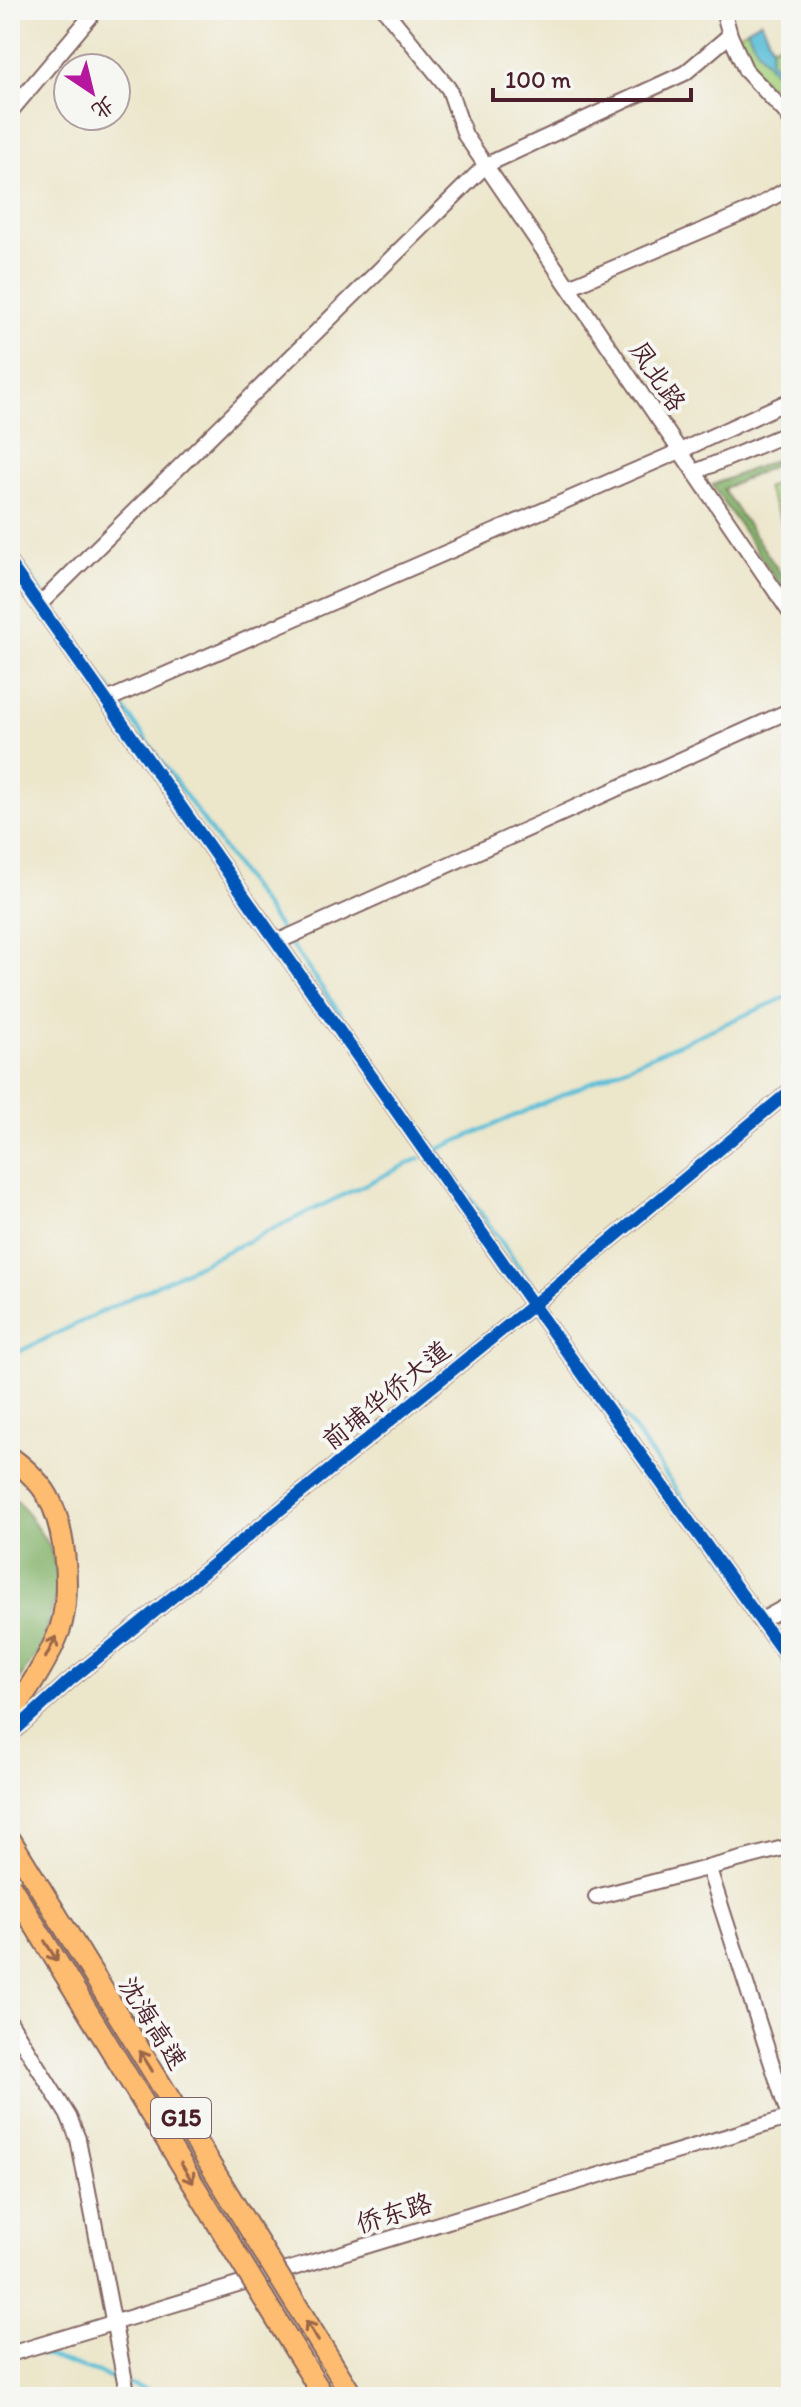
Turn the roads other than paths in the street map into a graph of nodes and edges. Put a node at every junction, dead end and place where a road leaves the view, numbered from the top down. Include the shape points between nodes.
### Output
1 (96, 10) edge
2 (385, 10) edge
3 (723, 10) edge
4 (730, 35) junction
5 (10, 112) edge
6 (791, 122) edge
7 (486, 165) junction
8 (791, 187) edge
9 (569, 287) junction
10 (791, 400) edge
11 (791, 432) edge
12 (680, 451) junction
13 (695, 472) junction
14 (10, 564) edge
15 (44, 601) junction
16 (791, 614) edge
17 (113, 698) junction
18 (791, 710) edge
19 (283, 939) junction
20 (791, 1090) edge
21 (538, 1300) junction
22 (10, 1457) edge
23 (791, 1604) edge
24 (765, 1618) junction
25 (791, 1663) edge
26 (10, 1713) edge
27 (10, 1735) edge
28 (10, 1839) edge
29 (791, 1846) edge
30 (709, 1869) junction
31 (10, 1885) edge
32 (596, 1897) dead end
33 (10, 2022) edge
34 (790, 2117) edge
35 (113, 2323) junction
36 (21, 2351) edge
37 (126, 2387) edge
38 (324, 2397) edge
39 (353, 2397) edge

1 - 5 street
2 - 7 street, 凤北路 via 449,89 465,135
3 - 4 street
4 - 6 street via 746,71
4 - 7 street via 685,73
7 - 9 street, 凤北路
7 - 15 street
8 - 9 street via 753,209
9 - 12 street, 凤北路
10 - 12 street
11 - 13 street
12 - 13 street, 凤北路
12 - 17 street
13 - 16 street, 凤北路
14 - 15 street
15 - 17 street
17 - 19 street
18 - 19 street
19 - 21 street
20 - 21 street, 前埔华侨大道
21 - 24 street
21 - 27 street, 前埔华侨大道 via 69,1681
26 -> 22 highway via 25,1696 60,1629 67,1587 61,1532 43,1488
23 - 24 street
24 - 25 street
39 -> 28 highway, 沈海高速 / G15, bridge
29 - 30 street
30 - 32 street
30 - 34 street
31 -> 38 highway, 沈海高速 / G15, bridge
33 - 35 street via 78,2139
34 - 35 street, 侨东路
35 - 36 street, 侨东路
35 - 37 street

